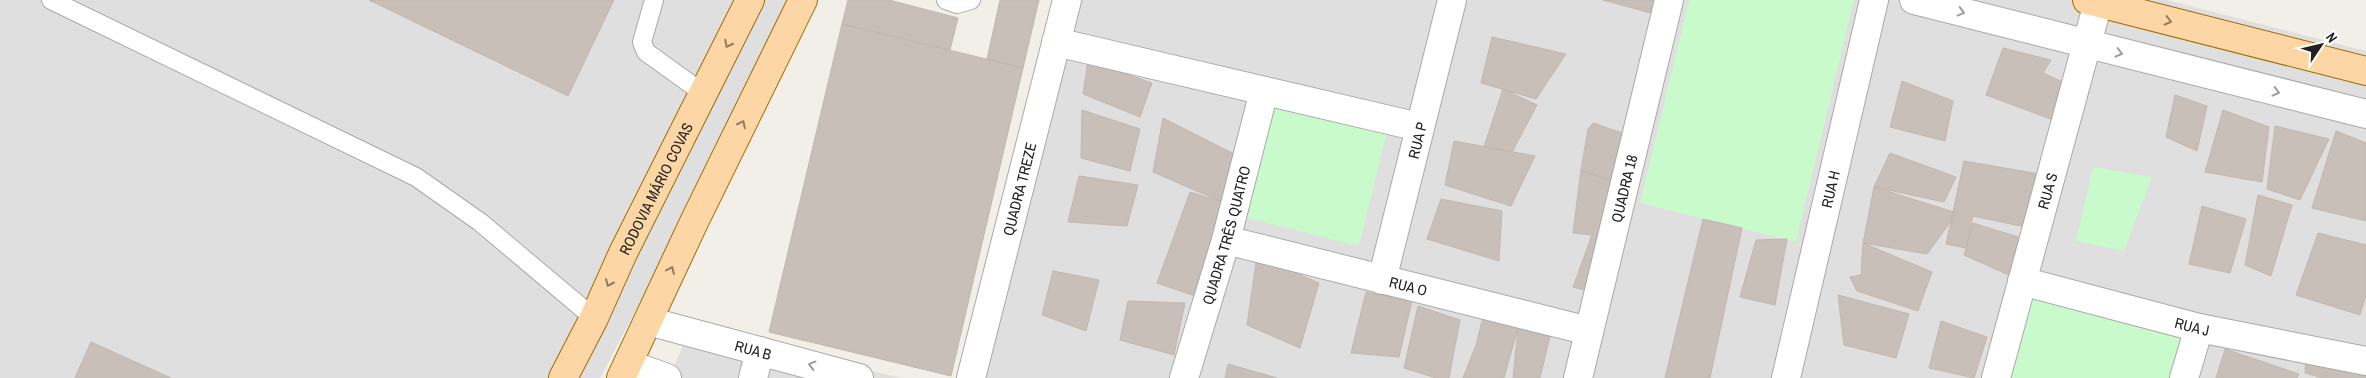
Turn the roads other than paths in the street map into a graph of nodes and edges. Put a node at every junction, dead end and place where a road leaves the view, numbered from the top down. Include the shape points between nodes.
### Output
1 (51, 0) edge
2 (654, 0) edge
3 (750, 0) edge
4 (803, 0) edge
5 (946, 0) edge
6 (971, 0) edge
7 (1067, 0) edge
8 (1452, 0) edge
9 (1670, 0) edge
10 (1874, 0) edge
11 (1914, 0) edge
12 (2093, 2) edge
13 (1056, 42) junction
14 (2086, 44) junction
15 (2366, 71) edge
16 (1264, 91) junction
17 (703, 93) junction
18 (2366, 114) edge
19 (1419, 127) junction
20 (1226, 240) junction
21 (1382, 280) junction
22 (2022, 281) junction
23 (594, 318) junction
24 (648, 321) junction
25 (2199, 328) junction
26 (1589, 331) junction
27 (760, 351) junction
28 (2366, 361) edge
29 (624, 371) edge
30 (563, 378) edge
31 (667, 378) edge
32 (753, 378) edge
33 (859, 378) edge
34 (971, 378) edge
35 (1184, 378) edge
36 (1578, 378) edge
37 (1786, 378) edge
38 (1996, 378) edge
39 (2184, 378) edge

1 - 23 lane via 416,177 480,222
2 - 17 lane via 642,42 646,52
3 -> 17 main road, RODOVIA MÁRIO COVAS
24 -> 4 main road
5 - 6 lane via 956,4
7 - 13 street, QUADRA TREZE
8 - 19 street, RUA P
9 - 26 street, QUADRA 18
10 - 37 street, RUA H
11 -> 14 street
12 - 14 street, RUA S
12 -> 15 main road
13 - 16 street
13 - 34 street, QUADRA TREZE
14 -> 18 street
14 - 22 street, RUA S
16 - 19 street
16 - 20 street, QUADRA TRÊS QUATRO
17 -> 23 main road, RODOVIA MÁRIO COVAS via 622,253
19 - 21 street, RUA P
20 - 21 street, RUA O
20 - 35 street, QUADRA TRÊS QUATRO
21 - 26 street, RUA O
22 - 25 street, RUA J
22 - 38 street, RUA S
23 - 30 main road, RODOVIA MÁRIO COVAS
24 - 27 street, RUA B
24 - 29 main road
25 - 28 street, RUA J
25 - 39 street
26 - 36 street, QUADRA 18
27 - 32 street
33 -> 27 street, RUA B
29 - 31 street

